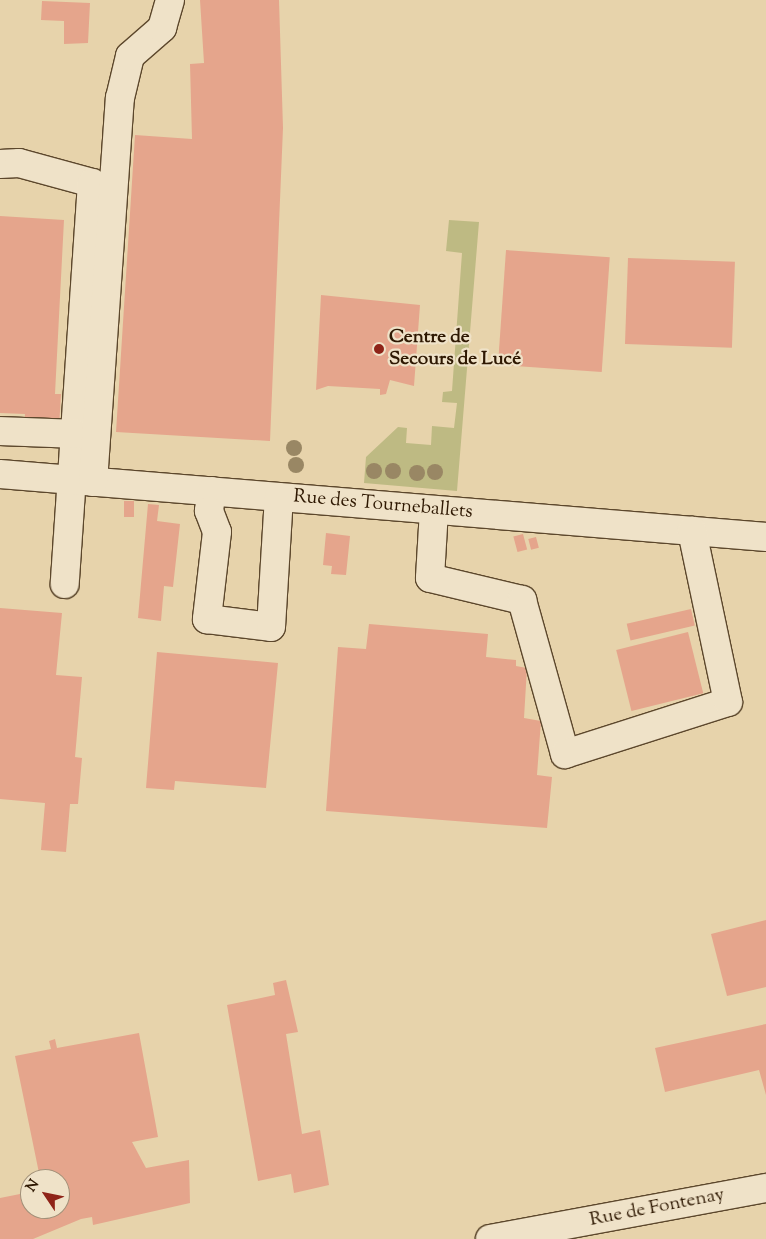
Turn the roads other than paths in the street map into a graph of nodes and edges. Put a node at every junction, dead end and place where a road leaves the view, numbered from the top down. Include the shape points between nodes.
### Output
1 (170, 0) edge
2 (0, 164) edge
3 (0, 431) edge
4 (78, 434) junction
5 (0, 474) edge
6 (84, 481) junction
7 (212, 492) junction
8 (279, 497) junction
9 (434, 510) junction
10 (692, 531) junction
11 (766, 537) edge
12 (65, 584) dead end
13 (766, 1188) edge
14 (490, 1239) edge

1 - 6 street via 162,28 130,56 120,98
2 - 4 street via 19,163 92,183
3 - 4 street
4 - 6 street
5 - 6 street, Rue des Tourneballets
6 - 7 street, Rue des Tourneballets
6 - 12 street
7 - 8 street, Rue des Tourneballets
7 - 8 street via 210,511 217,532 207,619 271,627
8 - 9 street, Rue des Tourneballets
9 - 10 street, Rue des Tourneballets
9 - 10 street via 430,578 522,600 565,754 728,702
10 - 11 street, Rue des Tourneballets
13 - 14 street, Rue de Fontenay

